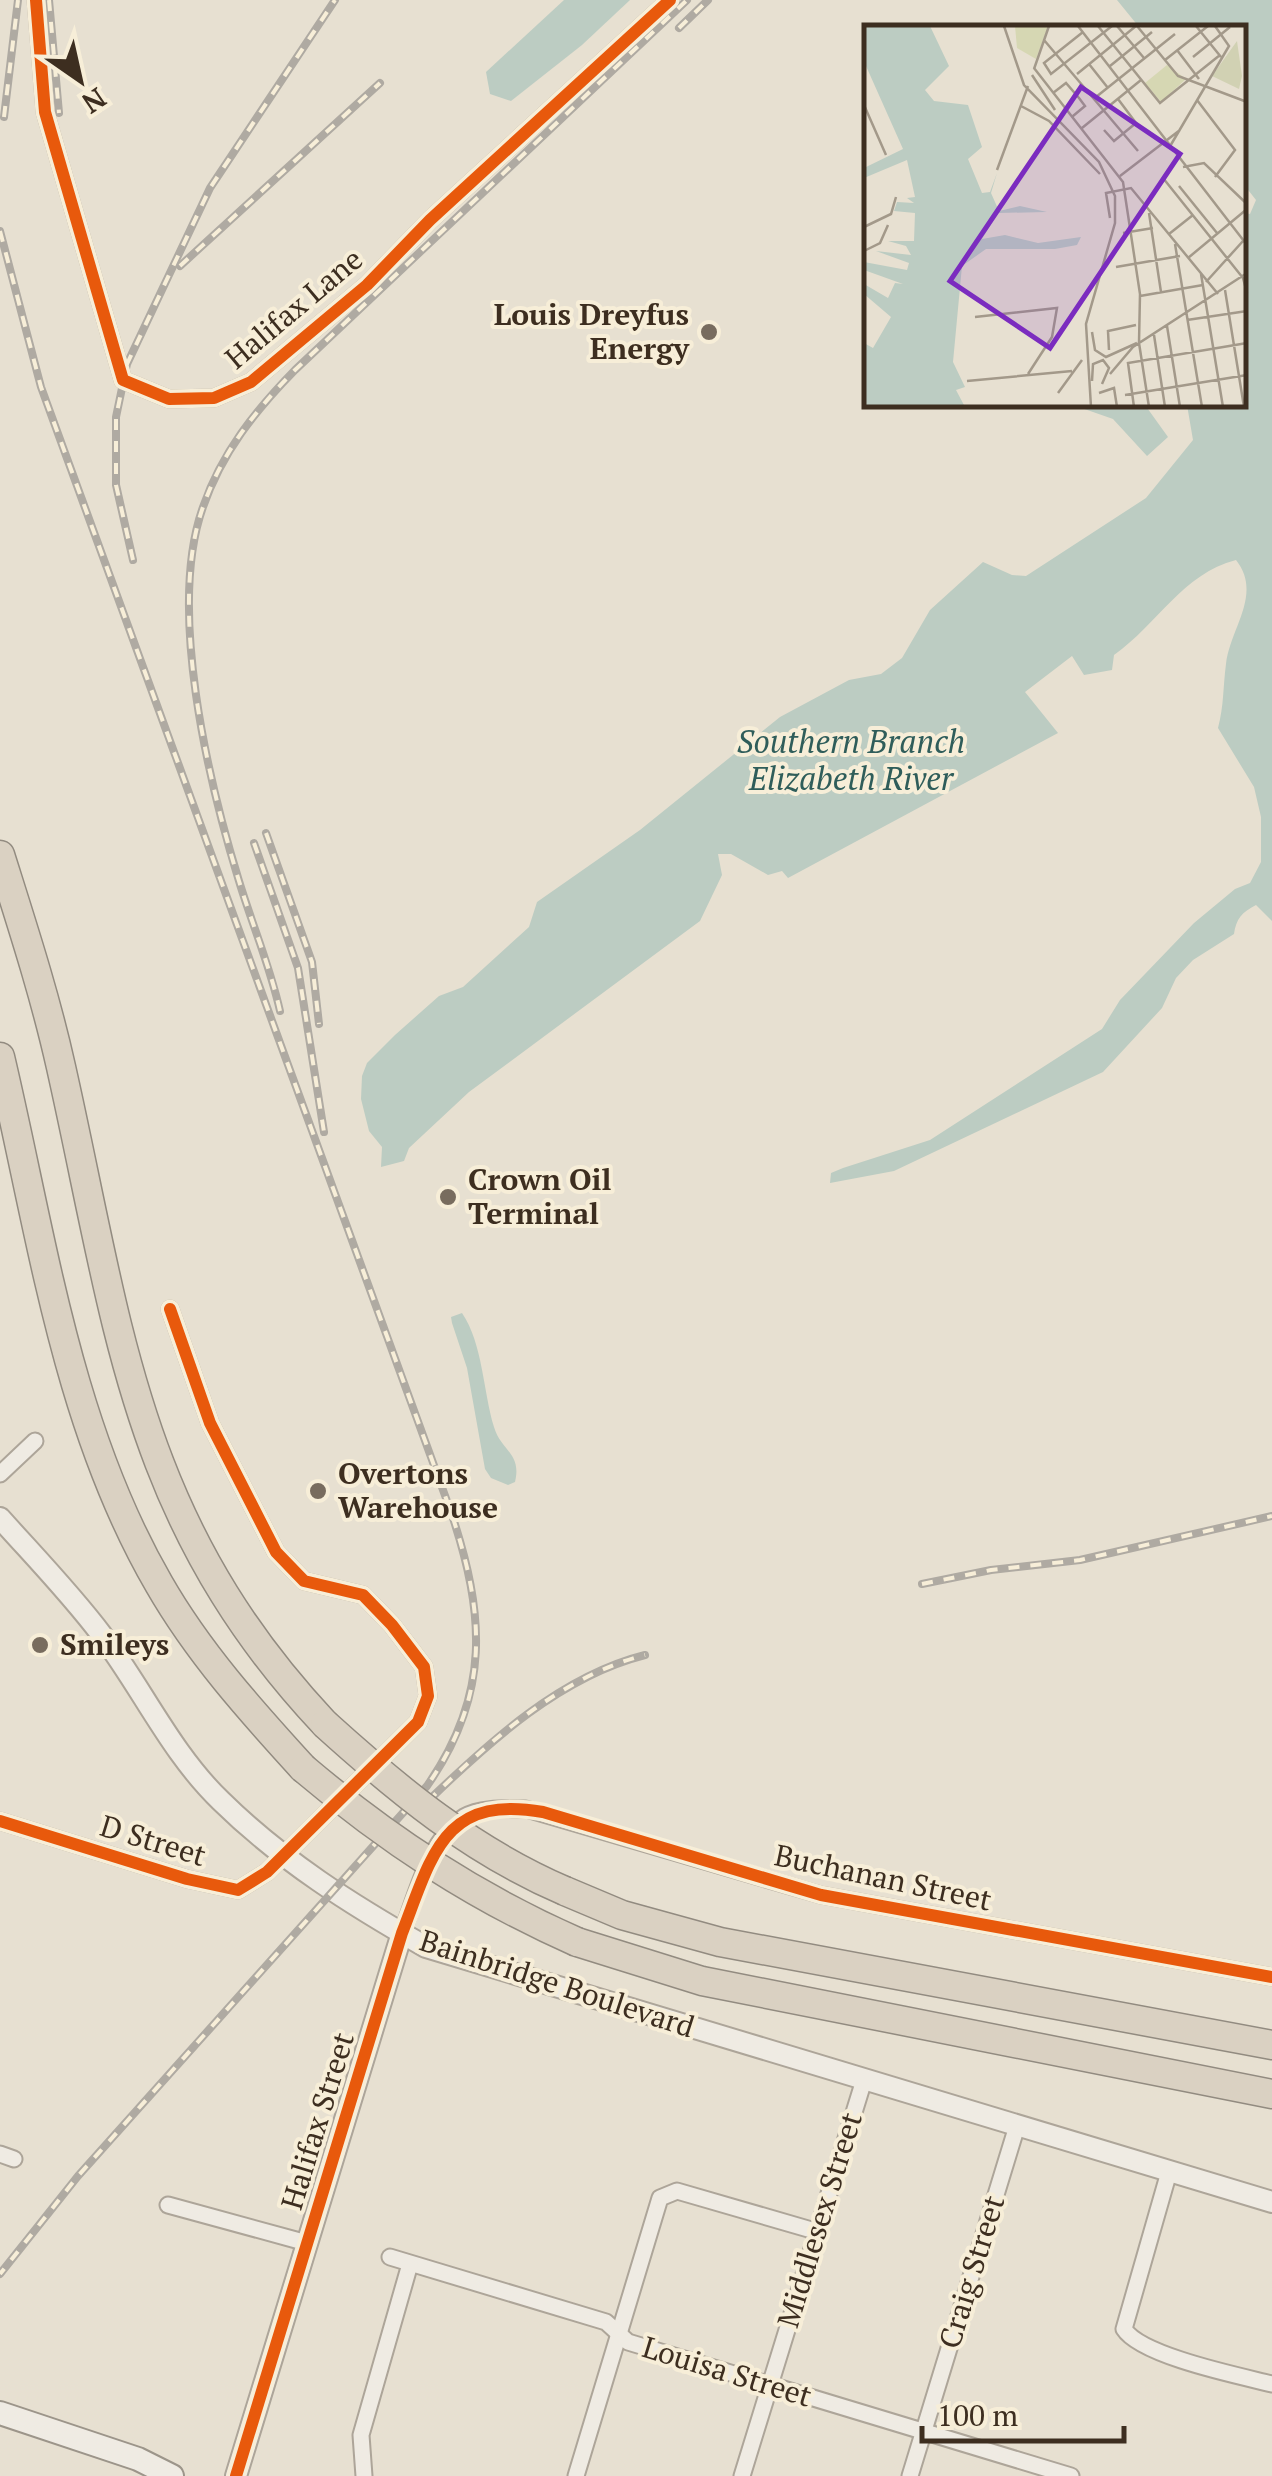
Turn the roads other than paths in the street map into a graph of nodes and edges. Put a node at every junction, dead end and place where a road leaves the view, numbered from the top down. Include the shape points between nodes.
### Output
1 (36, 0) edge
2 (670, 0) edge
3 (0, 855) edge
4 (0, 1057) edge
5 (170, 1309) dead end
6 (35, 1440) dead end
7 (0, 1474) edge
8 (0, 1518) edge
9 (490, 1810) joint
10 (0, 1821) edge
11 (282, 1855) junction
12 (402, 1933) junction
13 (1272, 1978) edge
14 (1111, 2016) junction
15 (1272, 2032) edge
16 (1272, 2045) edge
17 (864, 2080) junction
18 (1272, 2096) edge
19 (1017, 2126) junction
20 (1169, 2172) junction
21 (1272, 2202) edge
22 (168, 2204) dead end
23 (815, 2231) junction
24 (307, 2243) junction
25 (390, 2256) dead end
26 (410, 2264) junction
27 (618, 2333) junction
28 (1272, 2384) edge
29 (770, 2386) junction
30 (0, 2413) edge
31 (923, 2432) junction
32 (138, 2468) edge
33 (172, 2476) edge
34 (236, 2476) edge
35 (364, 2476) edge
36 (576, 2476) edge
37 (742, 2476) edge
38 (910, 2476) edge
39 (1070, 2476) edge

1 - 2 street, Halifax Lane via 45,112 123,380 149,394 192,400 251,382 341,307
3 - 14 highway, bridge via 60,1063 132,1389 159,1470 210,1575 266,1657 324,1724 441,1823 498,1858 622,1915 720,1942
4 - 18 highway, bridge via 80,1404 115,1496 158,1583 212,1664 303,1768 448,1878 577,1942 702,1980
5 - 11 street via 210,1422 276,1552 304,1581 364,1595 424,1667 428,1696 418,1722
6 - 7 street
8 - 11 street, Bainbridge Boulevard via 101,1634 201,1780
9 - 12 street, Halifax Street via 464,1817 433,1854
9 - 13 street, Buchanan Street via 543,1812 821,1895
10 - 11 street, D Street via 231,1891 253,1884
11 - 12 street, Bainbridge Boulevard
12 - 17 street, Bainbridge Boulevard via 441,1951
12 - 24 street, Halifax Street
14 - 15 highway
14 - 16 highway
17 - 19 street, Bainbridge Boulevard
17 - 23 street, Middlesex Street
19 - 20 street, Bainbridge Boulevard
19 - 31 street, Craig Street
20 - 21 street, Bainbridge Boulevard
20 - 28 street via 1124,2321 1128,2336
22 - 24 street
23 - 27 street via 676,2191 660,2198
23 - 29 street, Middlesex Street
24 - 34 street, Halifax Street
25 - 26 street, Louisa Street
26 - 27 street, Louisa Street via 606,2322
26 - 35 street via 360,2435
27 - 29 street, Louisa Street via 628,2342
27 - 36 street
29 - 31 street, Louisa Street
29 - 37 street, Middlesex Street
30 - 32 main road
31 - 38 street, Craig Street
31 - 39 street, Louisa Street
32 - 33 main road

